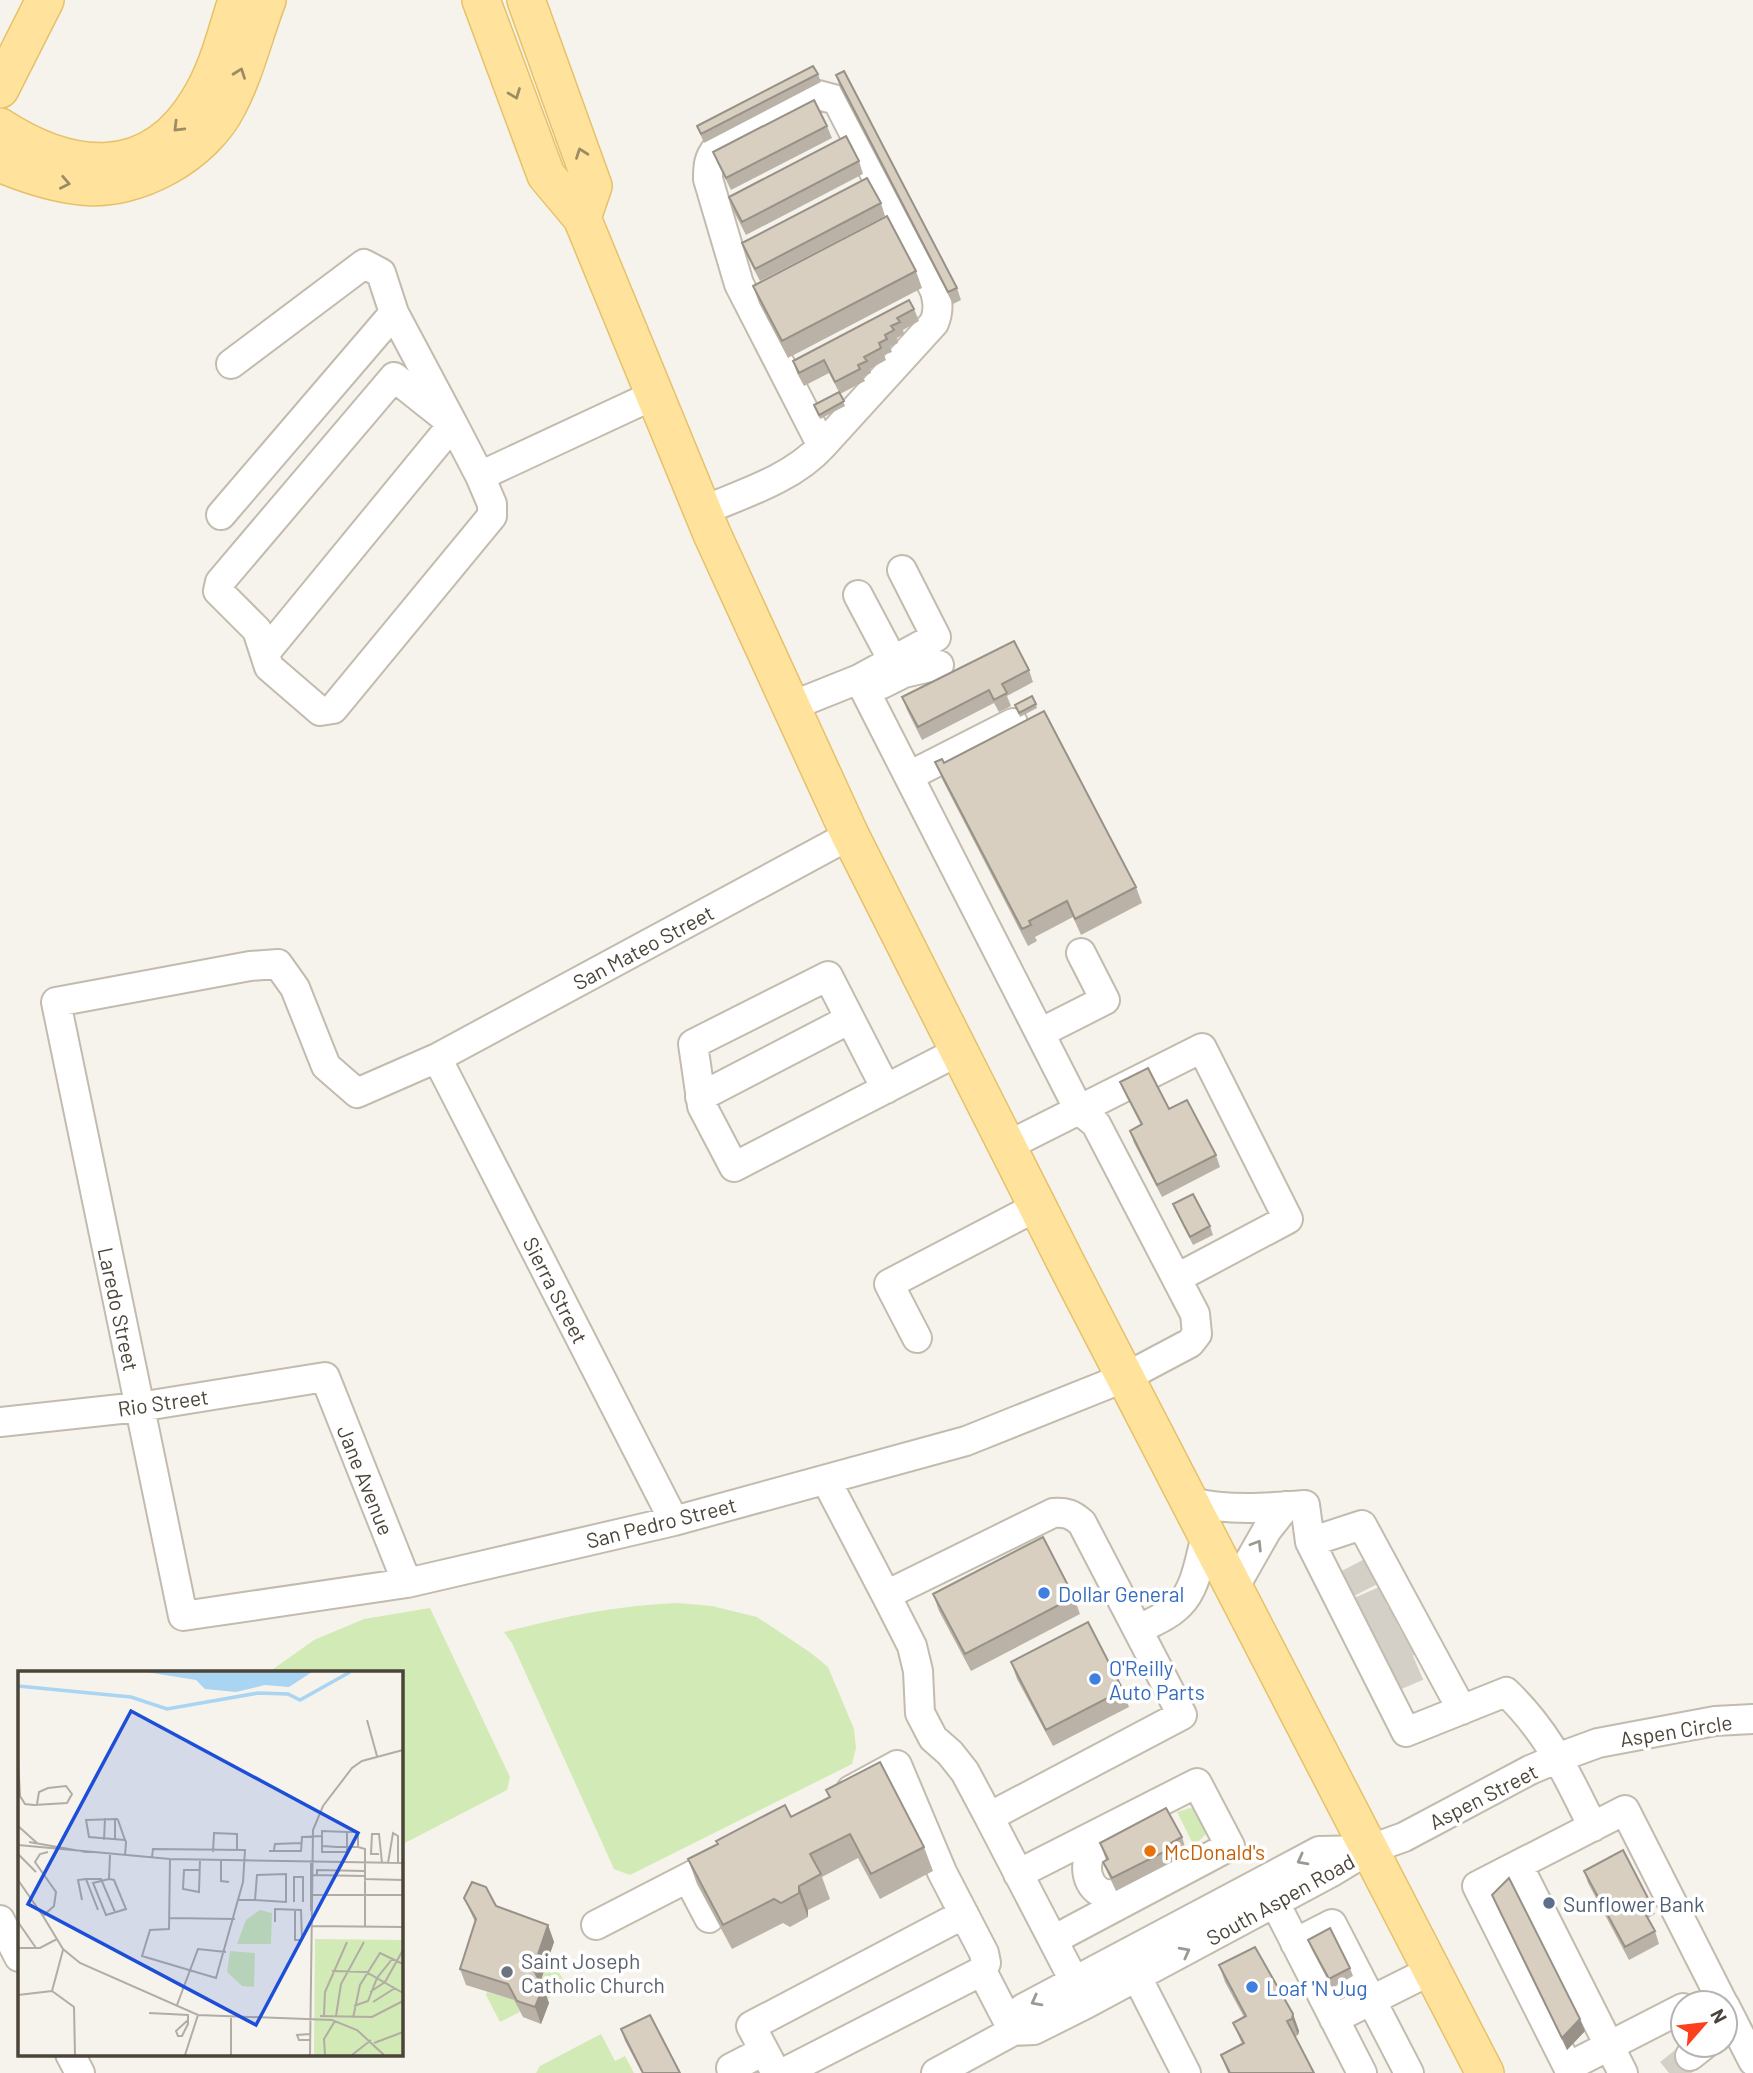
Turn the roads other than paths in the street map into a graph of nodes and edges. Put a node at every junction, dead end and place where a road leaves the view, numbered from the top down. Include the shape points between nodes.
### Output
1 (45, 0) edge
2 (237, 0) edge
3 (267, 0) edge
4 (463, 0) edge
5 (526, 0) edge
6 (486, 15) edge
7 (0, 89) edge
8 (0, 127) edge
9 (0, 163) edge
10 (582, 218) junction
11 (394, 313) junction
12 (231, 364) dead end
13 (654, 395) junction
14 (453, 424) junction
15 (822, 446) junction
16 (480, 476) junction
17 (702, 511) junction
18 (221, 514) dead end
19 (902, 570) dead end
20 (858, 595) dead end
21 (265, 653) junction
22 (892, 661) junction
23 (939, 665) dead end
24 (862, 686) junction
25 (789, 707) junction
26 (1013, 723) dead end
27 (909, 776) junction
28 (850, 835) junction
29 (1082, 953) dead end
30 (57, 1002) joint
31 (850, 1019) junction
32 (1040, 1034) junction
33 (959, 1051) junction
34 (437, 1058) junction
35 (886, 1089) junction
36 (700, 1097) junction
37 (1079, 1110) junction
38 (1007, 1146) junction
39 (1038, 1206) junction
40 (1177, 1278) junction
41 (917, 1338) dead end
42 (325, 1377) joint
43 (1126, 1377) junction
44 (139, 1407) junction
45 (0, 1422) edge
46 (826, 1480) junction
47 (1286, 1506) junction
48 (1199, 1517) junction
49 (674, 1521) junction
50 (1310, 1542) junction
51 (407, 1583) junction
52 (1234, 1588) junction
53 (886, 1595) junction
54 (183, 1616) joint
55 (1138, 1630) junction
56 (1462, 1710) junction
57 (1753, 1719) edge
58 (1598, 1743) joint
59 (1559, 1758) junction
60 (1203, 1794) junction
61 (826, 1803) edge
62 (989, 1817) junction
63 (1593, 1826) junction
64 (1225, 1837) junction
65 (1368, 1850) junction
66 (1057, 1853) junction
67 (728, 1857) edge
68 (1518, 1865) junction
69 (1018, 1874) junction
70 (688, 1878) junction
71 (1275, 1903) junction
72 (964, 1914) junction
73 (709, 1918) edge
74 (1092, 1919) junction
75 (0, 1920) edge
76 (596, 1925) dead end
77 (1053, 1940) junction
78 (1295, 1942) junction
79 (1529, 1942) junction
80 (18, 1955) edge
81 (982, 1970) junction
82 (1432, 1970) junction
83 (1137, 1977) junction
84 (1710, 1989) edge
85 (1080, 1992) junction
86 (1371, 2000) junction
87 (1560, 2005) junction
88 (1669, 2015) edge
89 (1334, 2019) junction
90 (1013, 2032) junction
91 (1739, 2040) edge
92 (1609, 2046) junction
93 (71, 2056) edge
94 (1753, 2061) edge
95 (770, 2062) edge
96 (731, 2068) dead end
97 (1474, 2069) edge
98 (80, 2073) edge
99 (783, 2073) edge
100 (936, 2073) edge
101 (1186, 2073) edge
102 (1362, 2073) edge
103 (1409, 2073) edge
104 (1623, 2073) edge

1 - 7 main road
2 -> 8 main road via 200,99 158,144 120,160 84,162 48,153
9 -> 3 main road via 26,174 85,187 129,181 188,153 214,128 228,105
4 - 6 main road via 470,17
10 -> 5 main road via 593,186
6 -> 10 main road via 546,175
10 - 13 main road
11 - 12 street via 381,273 363,264
11 - 14 street
11 - 18 street
13 - 16 street
13 - 17 main road
14 - 16 street
14 - 21 street
14 - 21 street via 394,377 220,582 218,591 257,630
15 - 15 street via 934,323 939,305 923,297 864,183 844,141 837,100 818,95 717,148 708,165 708,179 728,201 742,247 739,284 757,292 794,364
15 - 17 street via 809,460 764,485
16 - 21 street via 492,516 333,709 320,711 269,667
17 - 25 main road
19 - 22 street via 936,637
20 - 22 street
22 - 24 street
23 - 24 street
24 - 25 street
24 - 27 street
25 - 28 main road
26 - 27 street
27 - 32 street
28 - 33 main road
28 - 34 street, San Mateo Street
29 - 32 street via 1105,1000
30 - 34 street, San Mateo Street via 278,964 295,988 326,1066 357,1093
30 - 44 street, Laredo Street
31 - 35 street
31 - 36 street
31 - 36 street via 828,976 693,1044
32 - 37 street
33 - 35 street
33 - 38 main road
34 - 49 street, Sierra Street
35 - 36 street via 734,1167
37 - 38 street
37 - 40 street via 1096,1124
37 - 40 street via 1202,1048 1287,1219
38 - 39 main road
39 - 41 street via 889,1284
39 - 43 main road
40 - 43 street, San Pedro Street via 1195,1314 1198,1334 1190,1343
42 - 44 street, Rio Street
42 - 51 street, Jane Avenue
43 - 46 street, San Pedro Street via 967,1441
43 - 48 main road
44 - 45 street, Rio Street
44 - 54 street, Laredo Street
46 - 49 street, San Pedro Street
46 - 53 street
47 - 48 street via 1212,1507
47 - 50 street via 1305,1505
52 -> 47 street via 1266,1530
48 - 52 main road
48 - 55 street via 1190,1590 1181,1604
49 - 51 street, San Pedro Street
50 - 56 street via 1362,1525 1409,1628
50 - 56 street via 1370,1647 1406,1732
51 - 54 street, San Pedro Street
52 - 65 main road
53 - 55 street via 1053,1513 1064,1512 1082,1523
53 - 62 street via 912,1646 919,1713 933,1738 965,1772
55 - 62 street via 1182,1715
56 - 59 street via 1506,1692 1530,1714
57 - 58 street, Aspen Circle via 1715,1721
58 - 59 street, Aspen Street
59 - 63 street
59 - 65 street, Aspen Street via 1404,1837
60 - 64 street
60 - 64 street via 1098,1847 1086,1861 1088,1879 1102,1893 1118,1894
60 - 66 street via 1197,1783
61 - 72 street via 897,1765
62 - 69 street
63 - 68 street
63 - 84 street via 1625,1810
64 - 74 street via 1230,1846
65 - 71 street, South Aspen Road
65 - 82 main road
65 -> 85 street, South Aspen Road via 1319,1851
66 - 69 street
66 - 74 street
67 - 70 street
68 - 79 street
68 - 79 street via 1477,1886
69 - 77 street
70 - 73 street
70 - 76 street
71 - 78 street
83 -> 71 street, South Aspen Road
72 - 81 street via 984,1953
72 - 95 street via 751,2025
74 - 77 street
75 - 80 street
77 - 85 street
78 - 86 street via 1332,1924
78 - 89 street
79 - 87 street
79 - 87 street
81 - 90 street
81 - 99 street
82 - 86 street
82 - 97 main road
83 - 85 street, South Aspen Road
83 - 101 street
85 - 90 street, South Aspen Road via 1034,2030
86 - 89 street
86 - 103 street
87 - 92 street
87 - 92 street via 1568,2067
88 - 92 street
89 - 102 street
90 - 100 street, South Aspen Road
91 - 94 street
92 - 104 street
93 - 98 street
95 - 96 street

